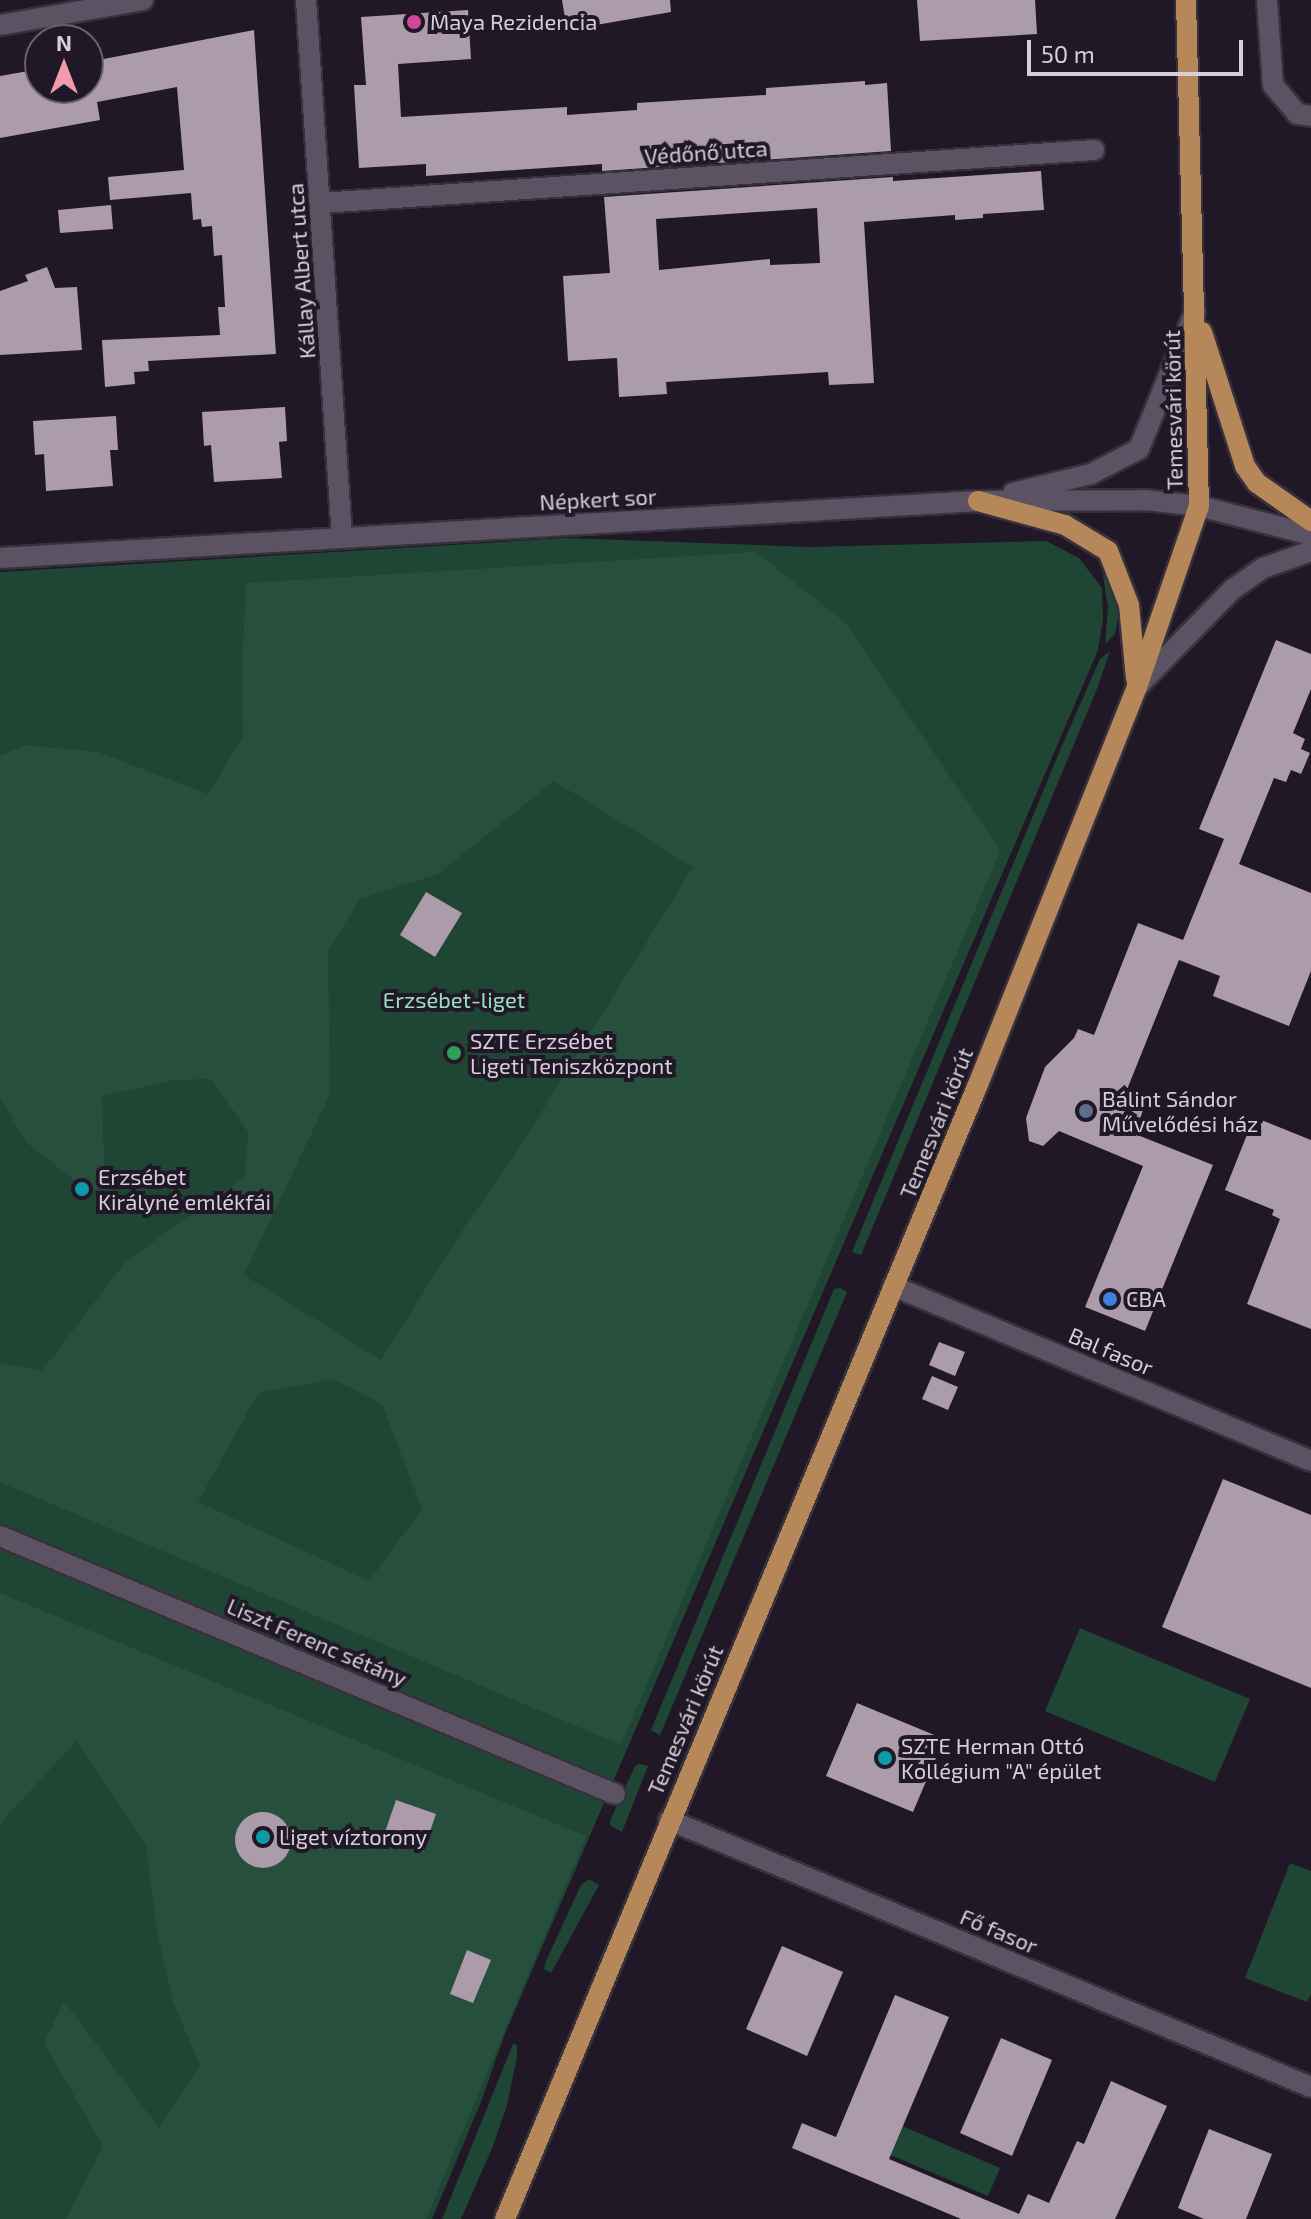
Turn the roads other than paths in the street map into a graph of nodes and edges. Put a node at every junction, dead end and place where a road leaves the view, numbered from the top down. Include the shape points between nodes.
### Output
1 (143, 0) edge
2 (306, 0) edge
3 (1186, 0) edge
4 (1267, 0) edge
5 (0, 25) edge
6 (1304, 115) edge
7 (1094, 150) dead end
8 (321, 203) junction
9 (1195, 311) junction
10 (978, 501) junction
11 (1199, 506) junction
12 (1311, 521) edge
13 (1311, 535) edge
14 (342, 538) junction
15 (1311, 551) edge
16 (0, 558) edge
17 (1137, 687) junction
18 (893, 1286) junction
19 (1311, 1461) edge
20 (0, 1536) edge
21 (615, 1794) dead end
22 (669, 1820) junction
23 (1311, 2087) edge
24 (505, 2219) edge

1 - 5 street
2 - 8 street, Kállay Albert utca
3 - 9 main road, Temesvári körút
4 - 6 street via 1273,85
7 - 8 street, Védőnő utca
8 - 14 street, Kállay Albert utca
9 - 10 street via 1139,449 1091,474
9 - 11 main road, Temesvári körút
9 - 12 main road via 1245,466 1257,483
10 - 11 street, Népkert sor via 1145,500
10 - 14 street, Népkert sor
10 - 17 main road via 1065,525 1108,551 1129,605
11 - 13 street, Népkert sor
11 - 17 main road, Temesvári körút
14 - 16 street, Népkert sor
15 - 17 street via 1263,568 1233,589
17 - 18 main road, Temesvári körút
18 - 19 street, Bal fasor
18 - 22 main road, Temesvári körút
20 - 21 street, Liszt Ferenc sétány
22 - 23 street, Fő fasor
22 - 24 main road, Temesvári körút

